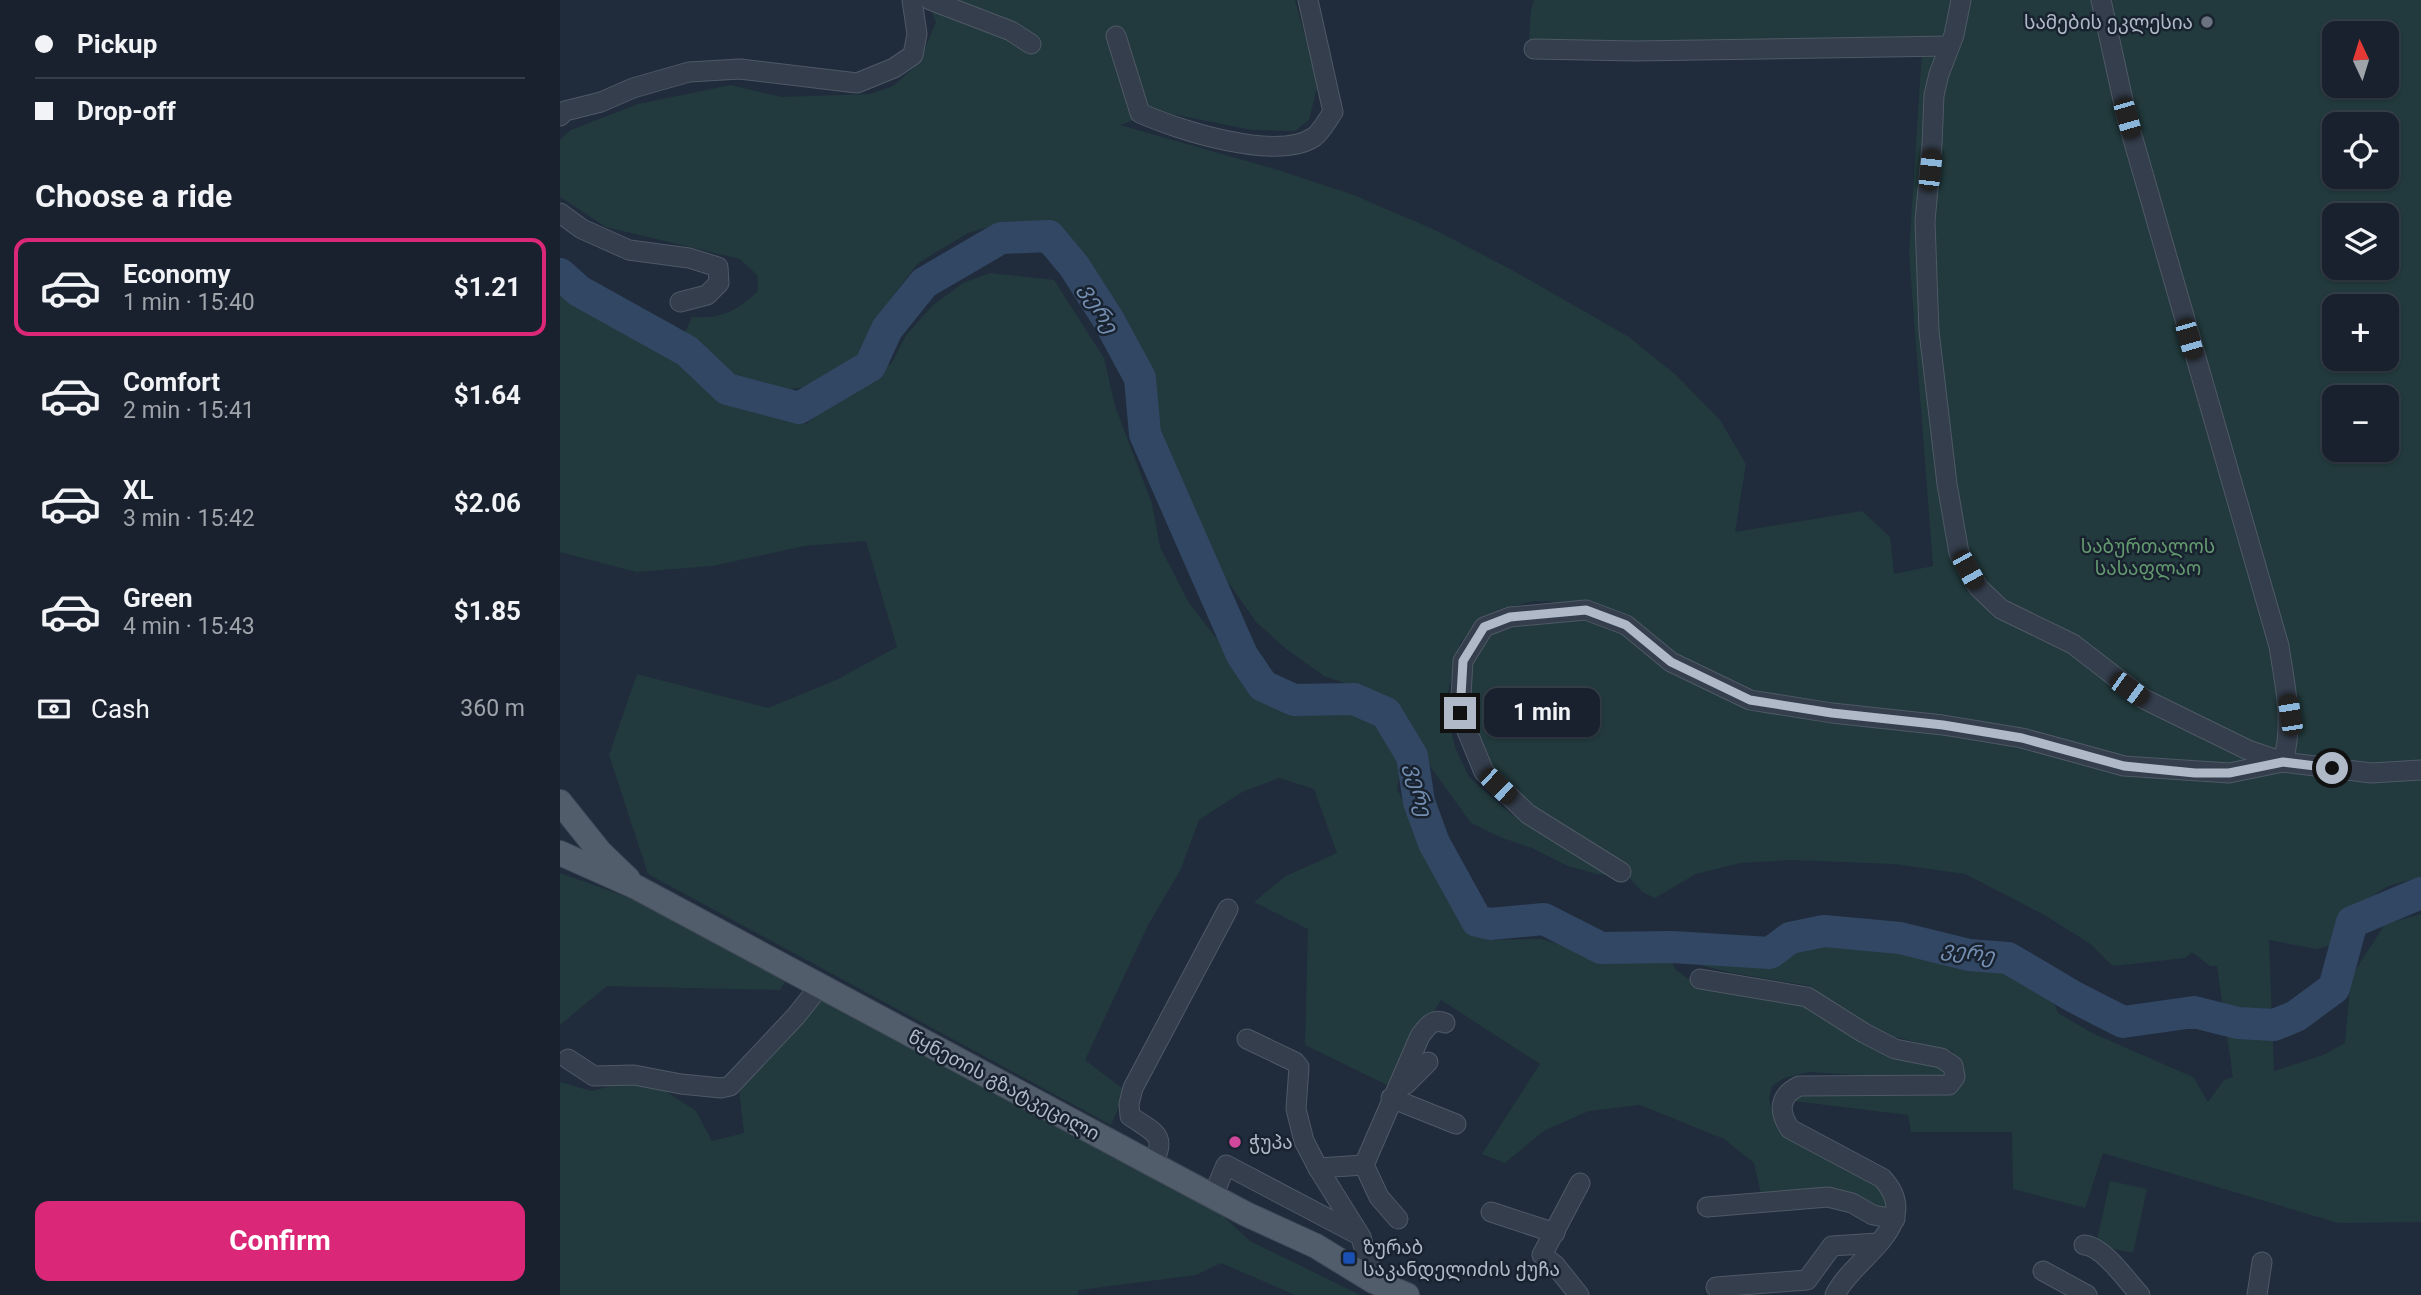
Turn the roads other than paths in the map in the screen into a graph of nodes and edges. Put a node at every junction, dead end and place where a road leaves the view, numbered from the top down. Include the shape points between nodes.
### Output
1 (912, 0) edge
2 (930, 0) edge
3 (1308, 0) edge
4 (1961, 0) edge
5 (2101, 0) edge
6 (1116, 36) dead end
7 (1031, 44) dead end
8 (1949, 46) junction
9 (1534, 49) dead end
10 (560, 116) edge
11 (560, 213) edge
12 (680, 302) dead end
13 (2283, 762) junction
14 (2421, 770) edge
15 (560, 802) edge
16 (560, 821) edge
17 (560, 853) edge
18 (560, 862) edge
19 (601, 862) junction
20 (1622, 872) dead end
21 (1228, 909) dead end
22 (1700, 979) dead end
23 (819, 987) junction
24 (1445, 1023) dead end
25 (1247, 1039) dead end
26 (568, 1059) dead end
27 (1427, 1062) dead end
28 (1393, 1094) junction
29 (1456, 1124) dead end
30 (1152, 1164) junction
31 (1364, 1165) junction
32 (1318, 1168) junction
33 (1580, 1183) dead end
34 (1213, 1196) junction
35 (1707, 1207) dead end
36 (1491, 1212) dead end
37 (1398, 1219) dead end
38 (1895, 1219) junction
39 (1555, 1233) junction
40 (1362, 1237) junction
41 (1878, 1243) junction
42 (2084, 1245) dead end
43 (2262, 1262) dead end
44 (2043, 1271) dead end
45 (1372, 1284) edge
46 (1716, 1287) dead end
47 (1406, 1295) edge
48 (1579, 1295) edge
49 (1835, 1295) edge
50 (2087, 1295) edge
51 (2140, 1295) edge
52 (2257, 1295) edge

1 - 10 street via 917,34 913,55 857,83 740,69 689,72
2 - 7 street via 1011,31
3 - 6 street via 1334,112 1314,137 1280,148 1224,140 1140,113
4 - 8 street
5 - 13 street via 2127,118 2279,646 2290,715
8 - 9 street
8 - 13 street via 1934,95 1925,221 1936,405 1959,553 1978,587 2001,609 2073,644 2144,699 2248,750
11 - 12 street via 582,229 629,250 718,267 719,283 707,295
13 - 14 street via 2371,773
13 - 20 street via 2229,773 2124,766 2022,738 1750,700 1671,662 1626,625 1586,610 1510,617 1484,627 1463,661 1460,713 1484,772 1528,814
15 - 19 main road
16 - 19 main road
17 - 19 main road
18 - 19 main road
19 - 23 main road, წყნეთის გზატკეცილი via 636,887
21 - 30 street via 1133,1088 1130,1116 1158,1136 1160,1144
22 - 38 street via 1807,997 1895,1049 1941,1058 1953,1066 1955,1077 1949,1085 1799,1086 1784,1100 1784,1119 1790,1129 1882,1178 1896,1201
23 - 26 street via 730,1086 634,1075 594,1076
23 - 30 main road, წყნეთის გზატკეცილი
24 - 28 street via 1430,1023 1420,1036
25 - 32 street via 1299,1067 1296,1109 1304,1141
27 - 28 street
28 - 29 street
28 - 31 street
30 - 34 main road, წყნეთის გზატკეცილი
31 - 32 street
31 - 37 street via 1379,1197
32 - 40 street
33 - 39 street
34 - 40 street via 1226,1165
34 - 45 main road, წყნეთის გზატკეცილი via 1316,1246
35 - 38 street via 1828,1197
36 - 39 street
38 - 41 street
39 - 48 street via 1542,1255
40 - 45 street
41 - 46 street via 1832,1246 1807,1280
41 - 49 street
42 - 51 street via 2102,1252
43 - 52 street
44 - 50 street
45 - 47 main road, წყნეთის გზატკეცილი

